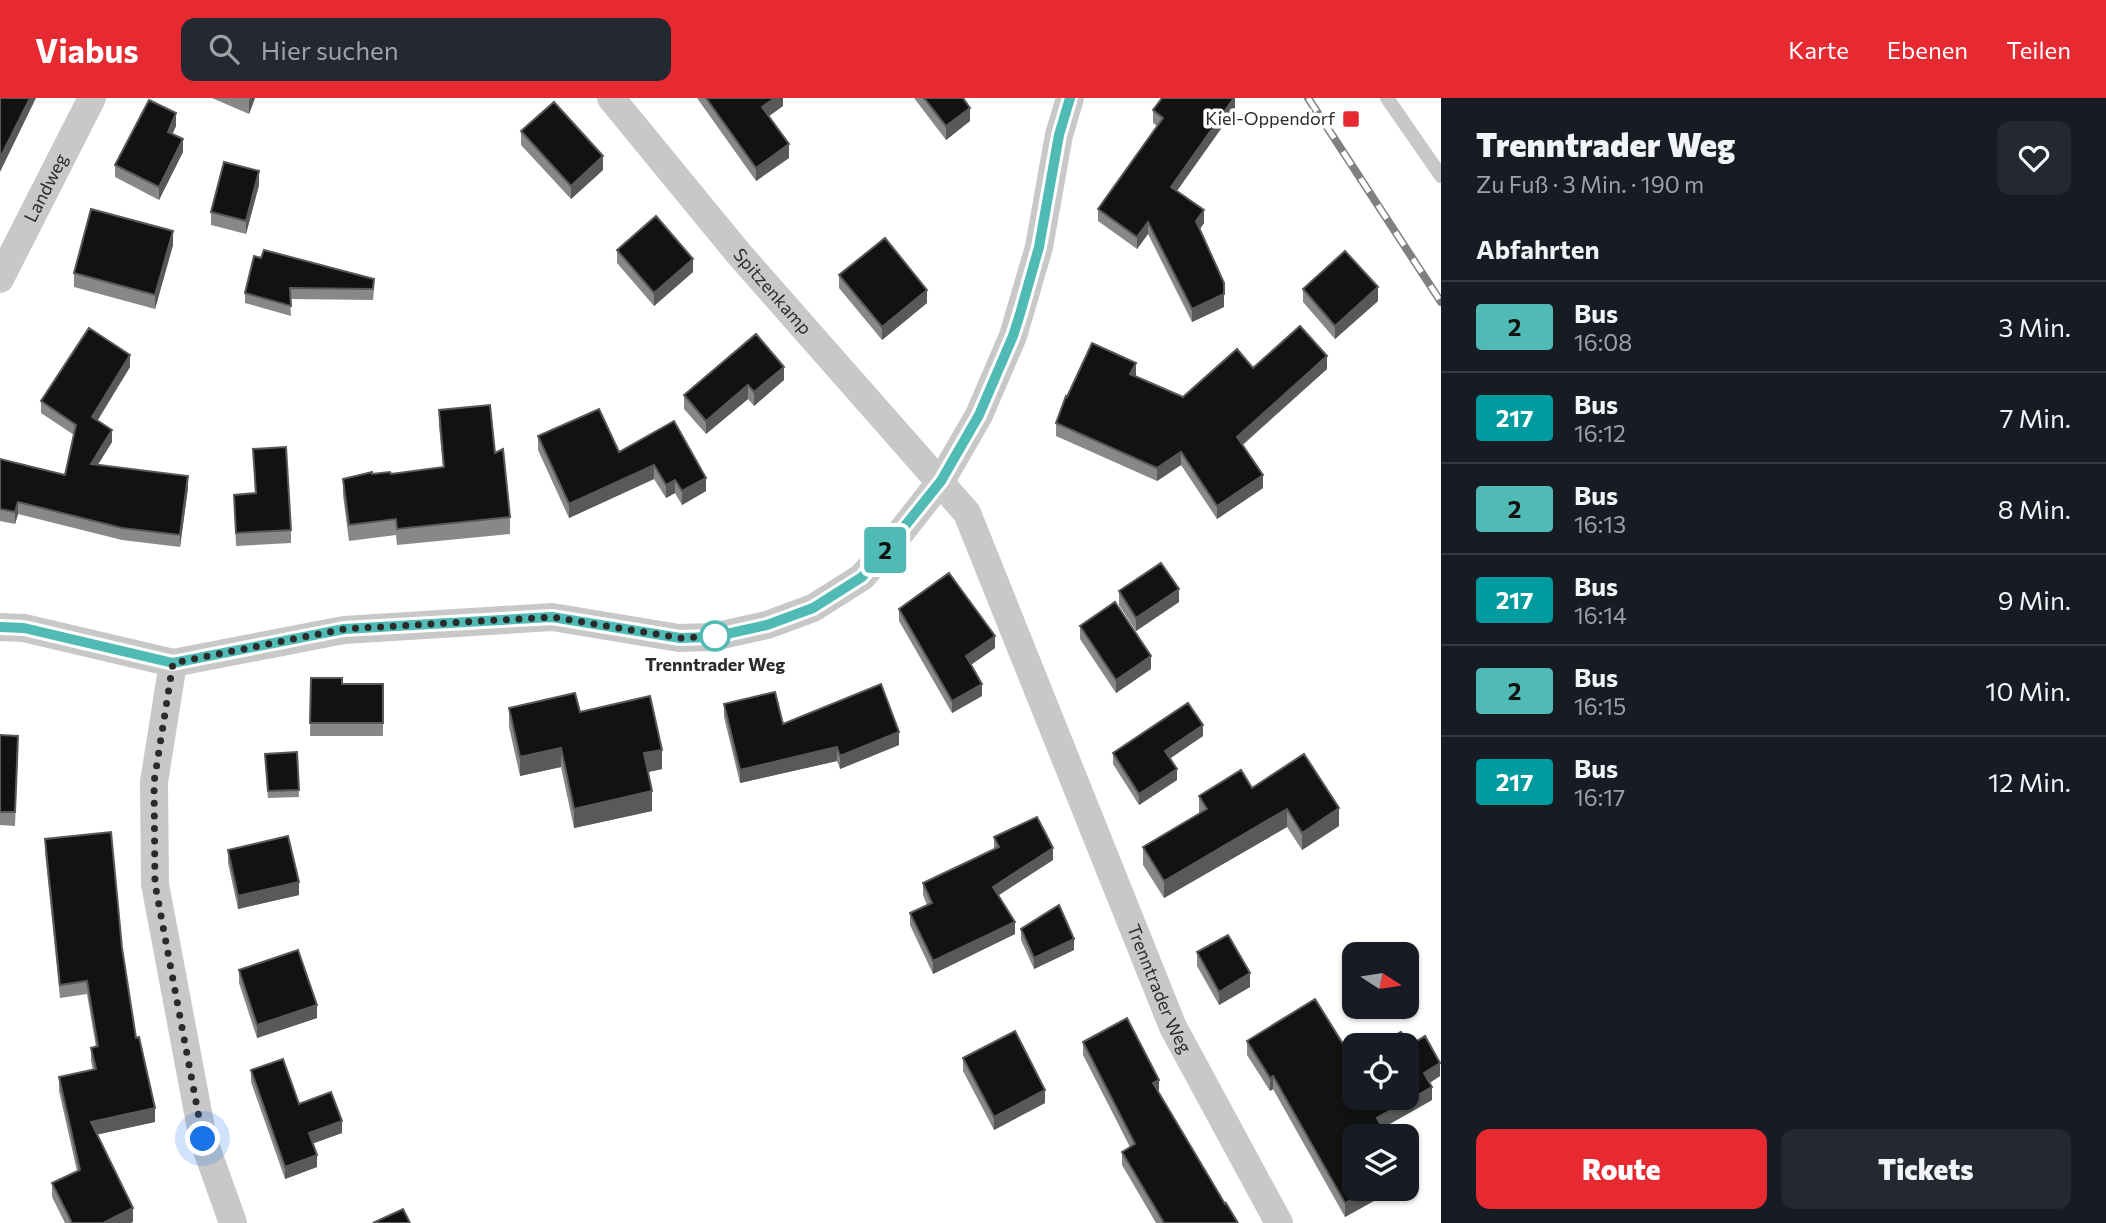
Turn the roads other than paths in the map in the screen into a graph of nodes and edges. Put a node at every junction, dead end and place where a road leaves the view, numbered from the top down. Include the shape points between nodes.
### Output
1 (92, 98) edge
2 (611, 98) edge
3 (1070, 98) edge
4 (1387, 98) edge
5 (1441, 176) edge
6 (0, 279) edge
7 (941, 481) junction
8 (0, 627) edge
9 (173, 663) junction
10 (233, 1223) edge
11 (1279, 1223) edge

1 - 6 street, Landweg
2 - 7 street, Spitzenkamp via 739,254
3 - 7 street via 1039,247 1013,336 979,415
4 - 5 lane
7 - 9 street via 862,577 813,608 767,625 713,637 680,638 552,617 344,629
7 - 11 street, Trenntrader Weg via 967,513 1173,1027
8 - 9 street via 24,628
9 - 10 street via 154,782 155,884 203,1139

